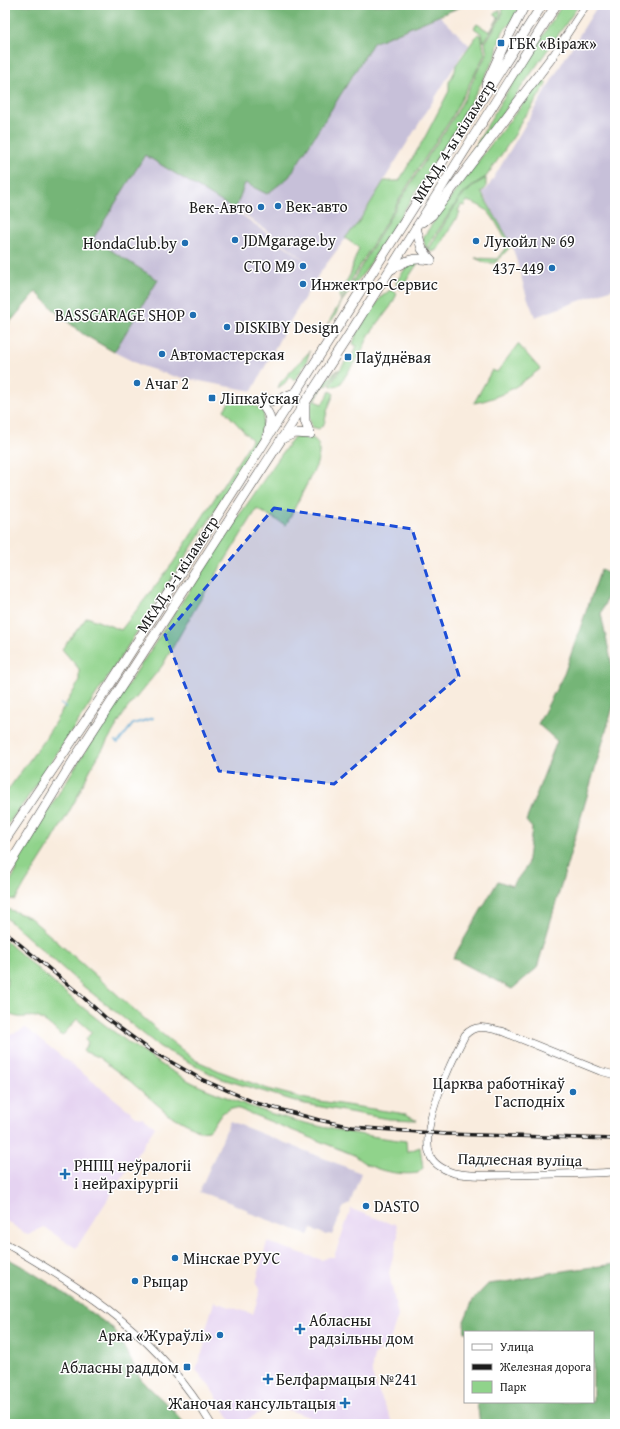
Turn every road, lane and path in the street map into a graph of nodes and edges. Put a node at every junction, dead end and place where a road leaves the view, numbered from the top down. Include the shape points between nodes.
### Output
1 (525, 5) edge
2 (542, 5) edge
3 (556, 5) edge
4 (586, 5) edge
5 (552, 57) joint
6 (471, 117) junction
7 (416, 228) junction
8 (390, 270) junction
9 (365, 285) joint
10 (376, 293) joint
11 (297, 391) junction
12 (305, 402) junction
13 (267, 438) junction
14 (281, 439) junction
15 (5, 840) edge
16 (7, 869) edge
17 (615, 1075) edge
18 (615, 1172) edge
19 (5, 1243) edge
20 (211, 1424) edge

1 - 6 highway
2 - 6 highway, МКАД, 4-ы кіламетр
3 - 7 highway, МКАД, 4-ы кіламетр
4 - 5 street
5 - 7 highway via 432,215
6 - 9 highway, МКАД, 4-ы кіламетр
7 - 8 highway, МКАД, 4-ы кіламетр
7 - 8 highway via 422,249 431,260 406,260
8 - 10 highway, МКАД, 4-ы кіламетр
9 - 11 highway, МКАД, 3-і кіламетр
10 - 12 highway, МКАД, 3-і кіламетр
11 - 13 highway, МКАД, 3-і кіламетр
11 - 13 highway via 277,400 260,402 270,417
12 - 14 highway, МКАД, 3-і кіламетр
12 - 14 highway via 305,421 310,434 295,433
13 - 15 highway, МКАД, 3-і кіламетр via 108,686
14 - 16 highway, МКАД, 3-і кіламетр via 75,758
17 - 18 street, Падлесная вуліца via 501,1031 477,1027 465,1035 459,1046 431,1115 428,1129 429,1155 439,1166 452,1172 474,1175
19 - 20 street via 104,1306 134,1330 178,1375

